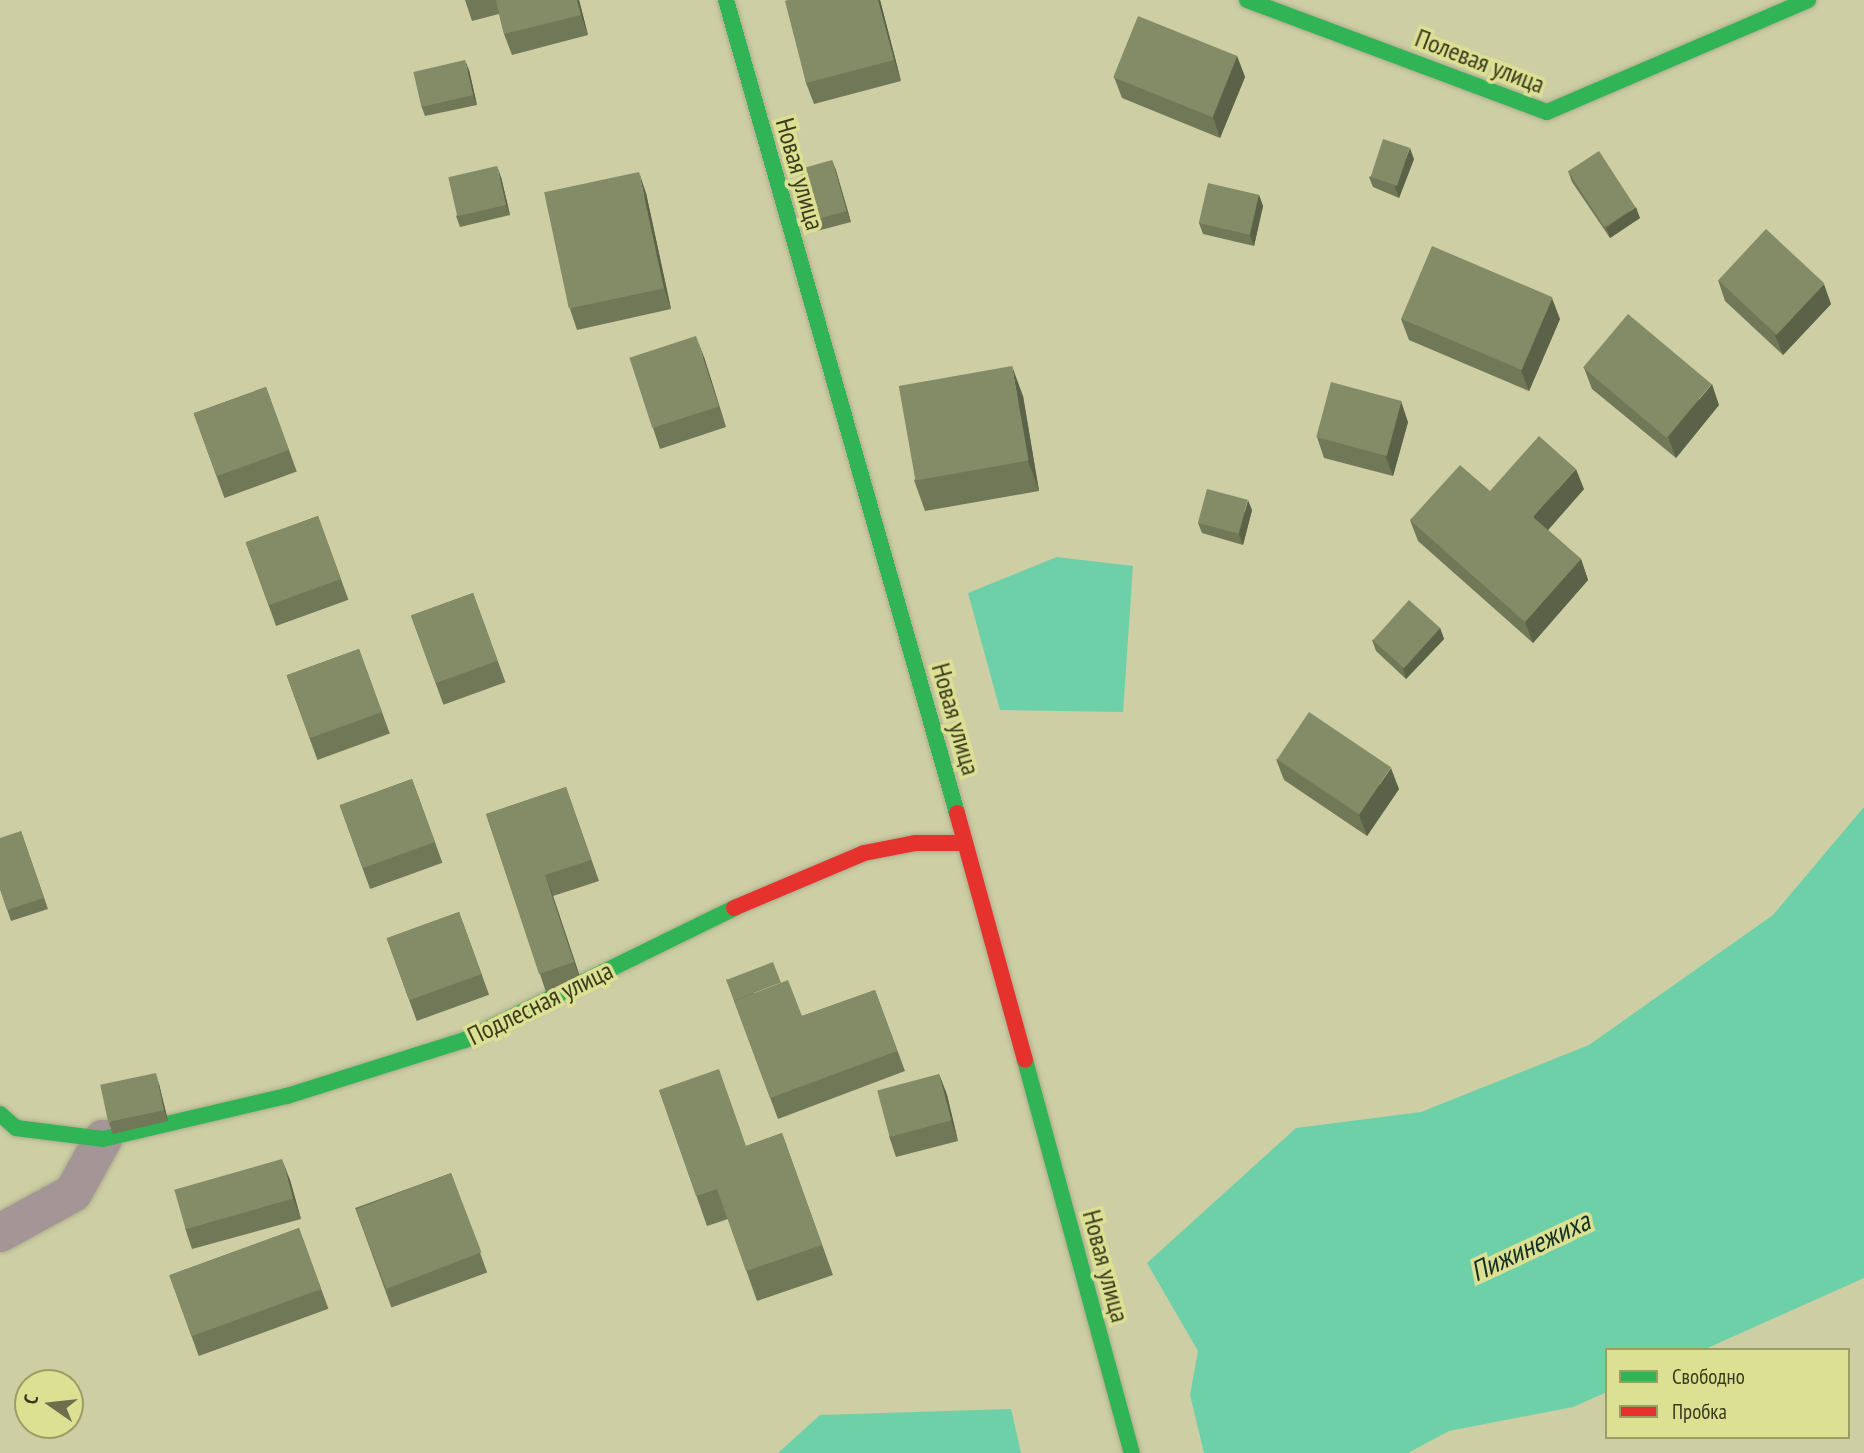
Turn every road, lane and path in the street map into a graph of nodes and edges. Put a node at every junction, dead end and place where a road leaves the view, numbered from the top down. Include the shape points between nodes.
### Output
1 (726, 0) edge
2 (1247, 0) edge
3 (1808, 0) edge
4 (964, 843) junction
5 (0, 1114) edge
6 (103, 1139) junction
7 (0, 1233) edge
8 (1132, 1453) edge

1 - 4 street, Новая улица
2 - 3 street, Полевая улица via 1547,112
4 - 6 street, Подлесная улица via 916,843 864,853 785,883 465,1040 287,1096
4 - 8 street, Новая улица
5 - 6 street, Подлесная улица via 16,1128
6 - 7 street via 73,1193

